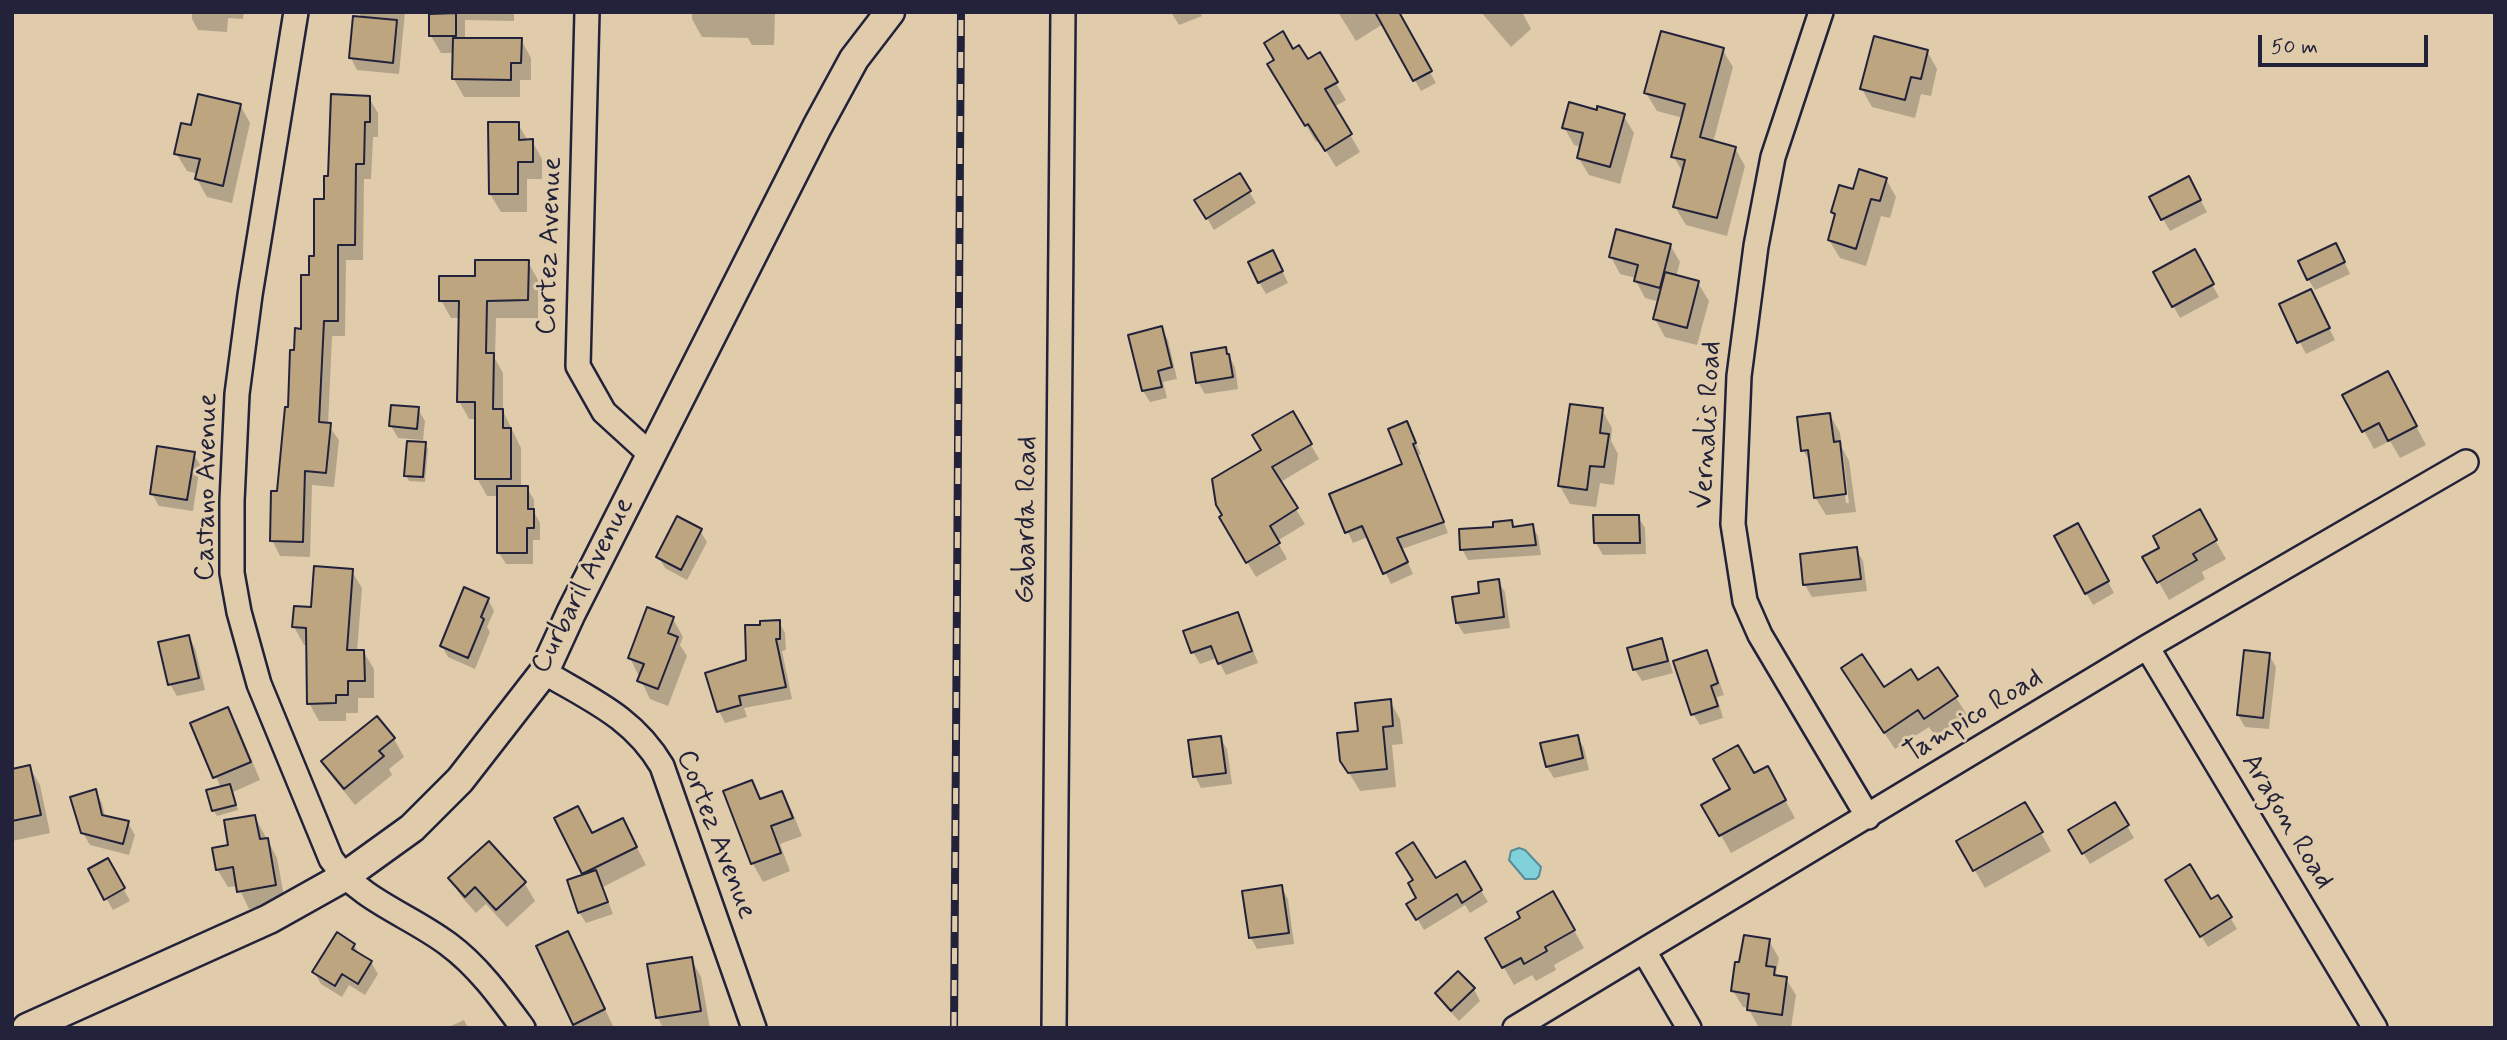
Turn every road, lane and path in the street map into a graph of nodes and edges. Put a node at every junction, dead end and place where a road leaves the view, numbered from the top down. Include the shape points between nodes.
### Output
1 (296, 12) edge
2 (587, 12) edge
3 (890, 12) edge
4 (1063, 12) edge
5 (1821, 12) edge
6 (650, 454) junction
7 (2466, 462) dead end
8 (2147, 647) junction
9 (544, 672) junction
10 (1868, 817) junction
11 (344, 877) junction
12 (1644, 951) junction
13 (27, 1028) edge
14 (523, 1028) edge
15 (754, 1028) edge
16 (1054, 1028) edge
17 (1515, 1028) edge
18 (1689, 1028) edge
19 (2375, 1028) edge

1 - 11 street, Castano Avenue via 237,394 232,573 260,684 331,859
2 - 6 street, Cortez Avenue via 578,366 604,412
3 - 6 street, Curbaril Avenue via 854,59 817,127
4 - 16 street, Gabarda Road
5 - 10 street, Vernalis Road via 1773,157 1756,246 1739,376 1733,524 1745,601 1760,635
6 - 9 street, Curbaril Avenue
7 - 8 street, Tampico Road
8 - 10 street, Tampico Road
8 - 19 street, Aragon Road
9 - 11 street, Curbaril Avenue via 460,780 412,828
9 - 15 street, Cortez Avenue via 622,718 649,744 662,766
10 - 12 street, Tampico Road
11 - 13 street, Curbaril Avenue via 269,919
11 - 14 street, Castano Avenue via 448,944 491,985
12 - 17 street, Tampico Road
12 - 18 street

